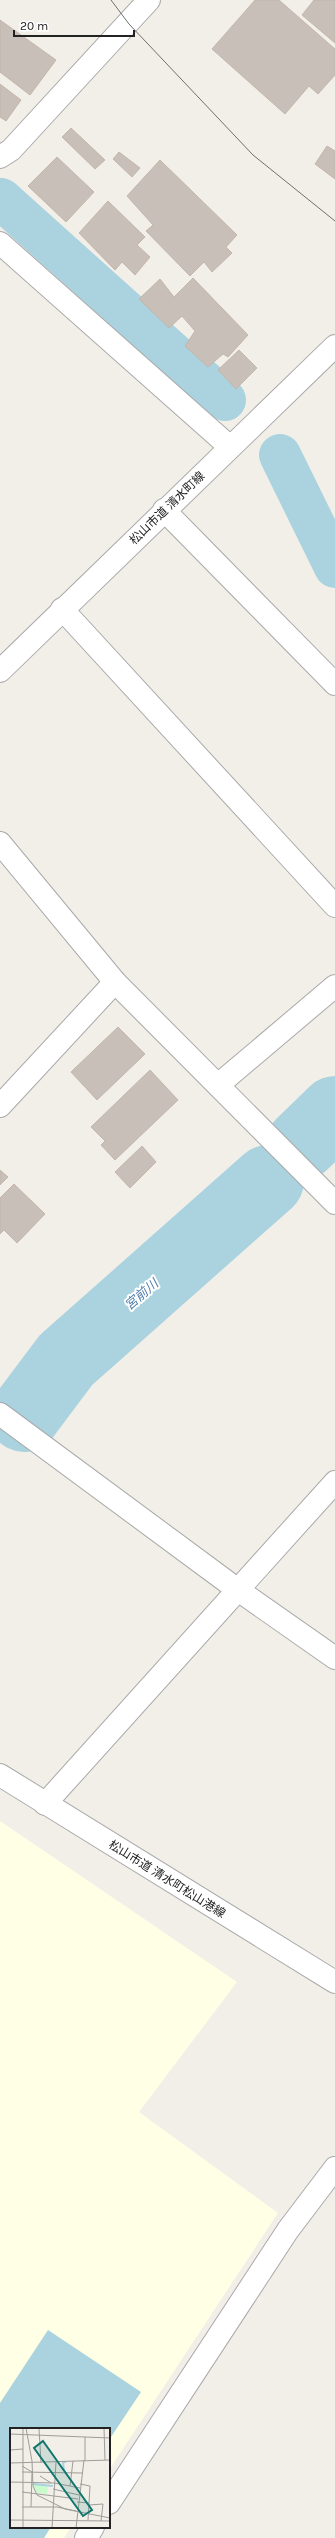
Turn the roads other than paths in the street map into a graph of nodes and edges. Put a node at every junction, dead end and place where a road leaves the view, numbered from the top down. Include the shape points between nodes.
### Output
1 (149, 0) edge
2 (0, 157) edge
3 (0, 243) edge
4 (335, 346) edge
5 (230, 447) junction
6 (164, 510) junction
7 (62, 609) junction
8 (0, 671) edge
9 (335, 684) edge
10 (0, 843) edge
11 (335, 906) edge
12 (115, 982) junction
13 (335, 986) edge
14 (218, 1085) junction
15 (0, 1106) edge
16 (335, 1203) edge
17 (0, 1414) edge
18 (335, 1482) edge
19 (238, 1590) junction
20 (335, 1658) edge
21 (0, 1775) edge
22 (45, 1804) junction
23 (335, 1982) edge
24 (335, 2168) edge
25 (110, 2501) edge
26 (92, 2528) edge
27 (86, 2538) edge

1 - 2 street via 11,150
3 - 5 street
4 - 5 street, 松山市道 清水町線
5 - 6 street, 松山市道 清水町線
6 - 7 street, 松山市道 清水町線
6 - 9 street
7 - 8 street, 松山市道 清水町線
7 - 11 street
10 - 12 street
12 - 14 street
12 - 15 street
13 - 14 street
14 - 16 street
17 - 19 street
18 - 19 street
19 - 20 street
19 - 22 street
21 - 22 street, 松山市道 清水町松山港線
22 - 23 street, 松山市道 清水町松山港線
24 - 25 street via 288,2230
26 - 27 street

